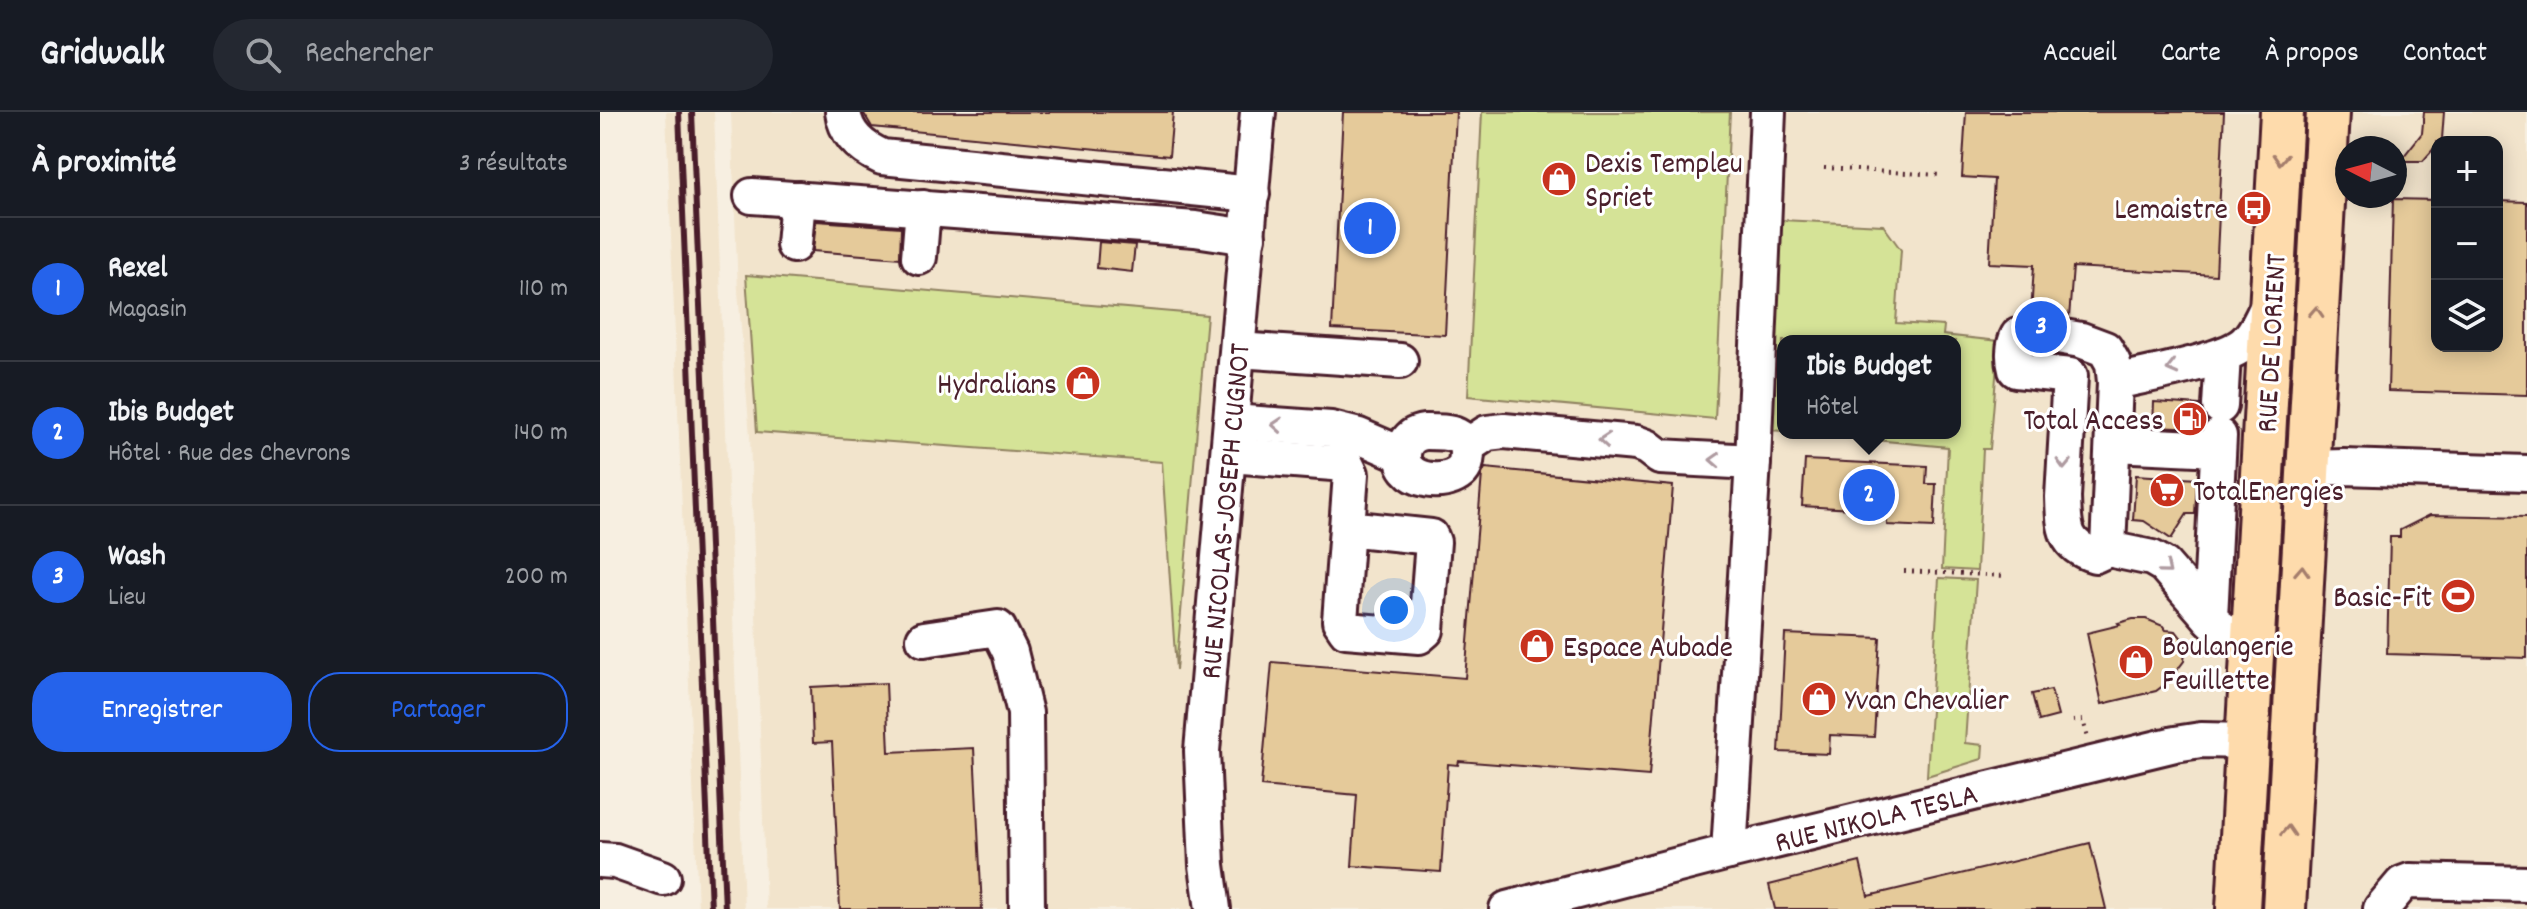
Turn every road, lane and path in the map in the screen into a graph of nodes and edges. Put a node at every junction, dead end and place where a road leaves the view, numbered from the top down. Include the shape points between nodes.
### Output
1 (843, 112) edge
2 (1258, 112) edge
3 (1768, 112) edge
4 (2282, 112) edge
5 (2325, 118) edge
6 (1824, 168) dead end
7 (1940, 175) dead end
8 (1252, 194) junction
9 (752, 196) dead end
10 (798, 199) junction
11 (923, 208) junction
12 (1248, 237) junction
13 (794, 245) dead end
14 (919, 257) dead end
15 (2273, 295) junction
16 (2105, 349) junction
17 (1238, 350) junction
18 (2223, 355) junction
19 (1400, 361) dead end
20 (2070, 376) junction
21 (2115, 382) junction
22 (2219, 430) junction
23 (1231, 438) junction
24 (2113, 444) junction
25 (1322, 450) junction
26 (1753, 462) junction
27 (2307, 468) junction
28 (2527, 473) edge
29 (1347, 528) dead end
30 (2108, 549) junction
31 (1904, 571) dead end
32 (2006, 576) dead end
33 (2210, 618) junction
34 (2254, 635) junction
35 (924, 639) dead end
36 (2247, 741) junction
37 (1729, 852) junction
38 (600, 860) edge
39 (663, 878) dead end
40 (2527, 884) edge
41 (1027, 909) edge
42 (1213, 909) edge
43 (1507, 909) edge
44 (2238, 909) edge
45 (2284, 909) edge
46 (2381, 909) edge

1 - 8 street via 858,144 882,157
2 - 8 street, RUE NICOLAS-JOSEPH CUGNOT
3 - 26 street
4 -> 15 main road, RUE DE LORIENT
27 -> 5 main road, RUE DE LORIENT
6 - 7 path
8 - 12 street, RUE NICOLAS-JOSEPH CUGNOT
9 - 10 street
10 - 11 street
10 - 13 street
11 - 12 street
11 - 14 street
12 - 17 street, RUE NICOLAS-JOSEPH CUGNOT
15 - 18 street via 2244,344
15 - 34 main road, RUE DE LORIENT
16 - 20 street
16 - 20 street via 2081,340 2018,336 2016,370
16 - 21 street
17 - 19 street
17 - 23 street, RUE NICOLAS-JOSEPH CUGNOT
18 -> 21 street
18 - 22 street
20 -> 30 street via 2066,530 2084,552 2095,555
21 - 24 street
22 - 24 street
22 - 33 street
23 - 25 street
23 - 42 street, RUE NICOLAS-JOSEPH CUGNOT via 1202,751
24 - 30 street
26 -> 25 street via 1660,457 1636,443 1504,431 1487,433 1467,446 1449,433 1425,432 1410,437 1403,455 1359,436
25 - 29 street via 1350,469
26 - 37 street
27 - 28 street
45 -> 27 main road, RUE DE LORIENT
30 -> 33 street via 2164,565
31 - 32 path
33 - 34 street via 2220,630
34 - 36 main road, RUE DE LORIENT
35 - 41 street via 998,628 1010,652 1025,713
36 - 37 street, RUE NIKOLA TESLA via 2175,744
36 - 44 main road, RUE DE LORIENT
37 - 43 street, RUE NIKOLA TESLA
38 - 39 street
40 - 46 street via 2410,881

